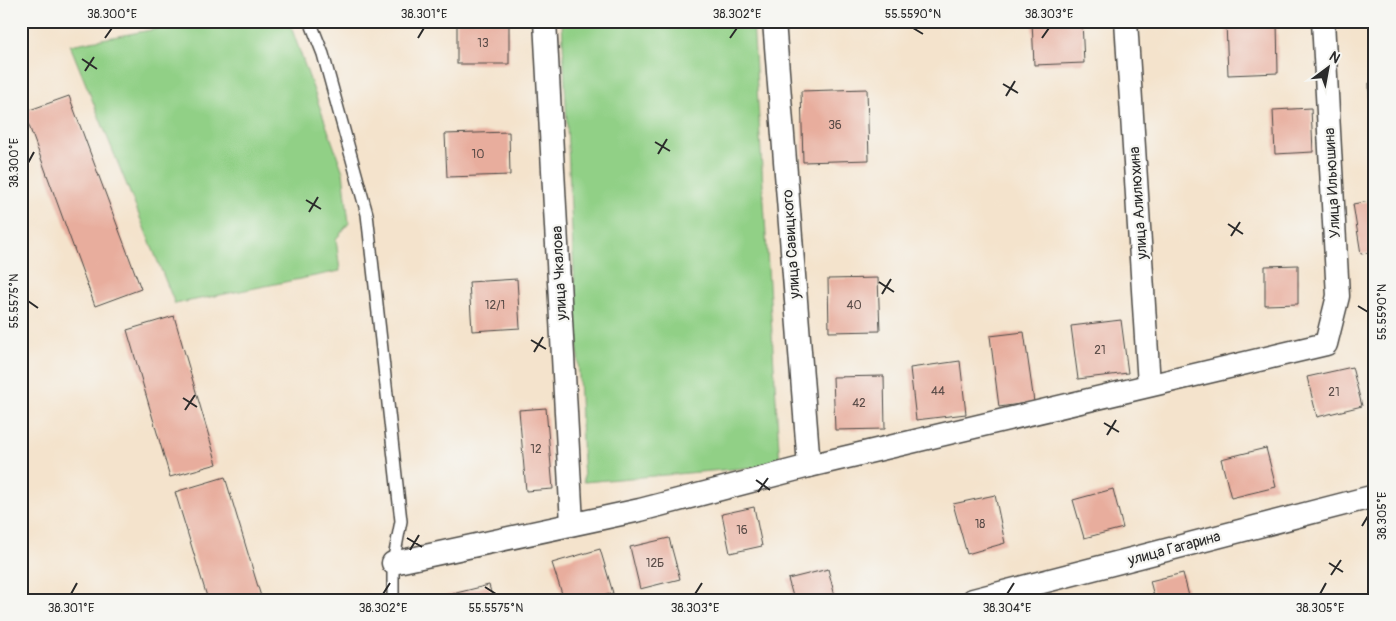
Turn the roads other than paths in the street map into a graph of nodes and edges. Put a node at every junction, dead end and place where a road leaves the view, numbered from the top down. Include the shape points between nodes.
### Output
1 (310, 21) edge
2 (545, 21) edge
3 (774, 21) edge
4 (1126, 21) edge
5 (1323, 21) edge
6 (1149, 385) junction
7 (808, 466) junction
8 (1375, 496) edge
9 (572, 524) junction
10 (392, 563) junction
11 (393, 600) edge
12 (973, 600) edge

1 - 10 lane via 323,54 367,214 401,521
2 - 9 street, улица Чкалова
3 - 7 street, улица Савицкого
4 - 6 street, улица Алилюхина
5 - 6 street, Улица Ильюшина via 1338,296 1326,344
6 - 7 street
7 - 9 street
8 - 12 street, улица Гагарина
9 - 10 street
10 - 11 lane

